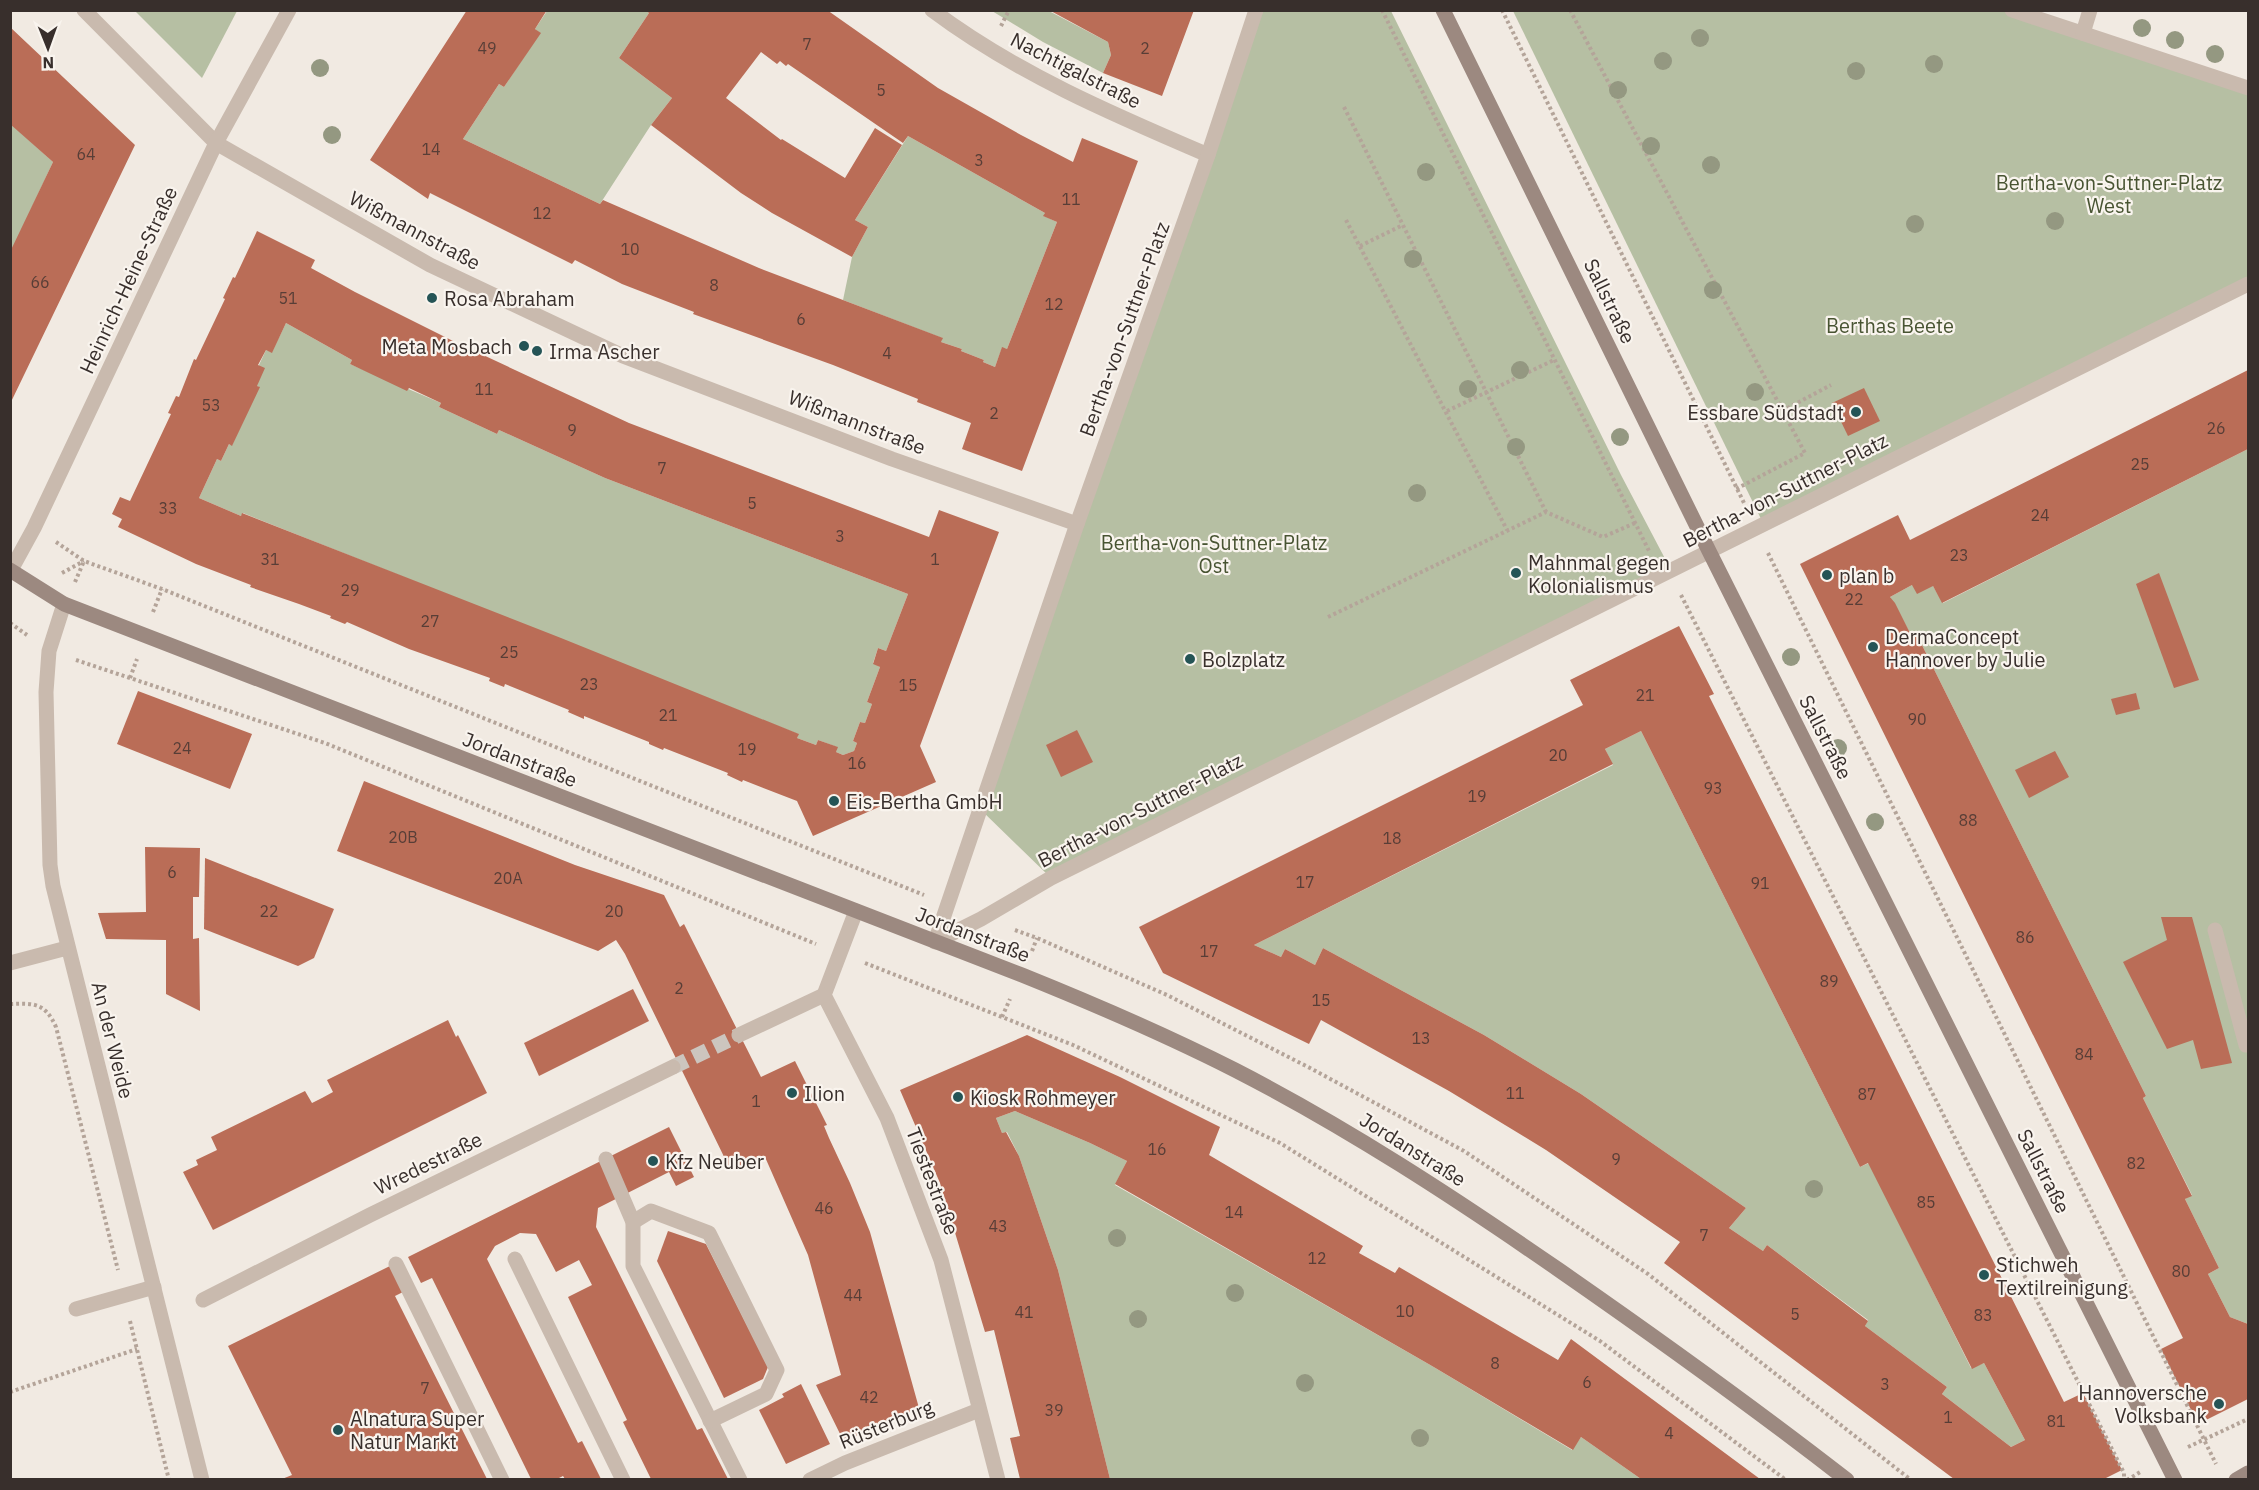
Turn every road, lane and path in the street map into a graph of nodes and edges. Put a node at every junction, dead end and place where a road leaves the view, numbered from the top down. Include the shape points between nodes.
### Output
1 (84, 10) edge
2 (289, 10) edge
3 (932, 10) edge
4 (1256, 10) edge
5 (1382, 10) edge
6 (1443, 10) edge
7 (1502, 10) edge
8 (1570, 10) edge
9 (2012, 10) edge
10 (2090, 10) edge
11 (2083, 33) junction
12 (2248, 88) edge
13 (1344, 107) dead end
14 (216, 144) junction
15 (1208, 155) junction
16 (1346, 220) dead end
17 (1403, 225) junction
18 (1360, 246) junction
19 (2248, 284) edge
20 (1554, 360) junction
21 (1831, 385) dead end
22 (1486, 392) junction
23 (1447, 411) junction
24 (1782, 411) junction
25 (1737, 489) junction
26 (1546, 512) junction
27 (1635, 523) junction
28 (1077, 524) junction
29 (1755, 527) junction
30 (34, 528) junction
31 (1507, 530) junction
32 (1709, 551) junction
33 (11, 570) edge
34 (1669, 571) junction
35 (64, 604) junction
36 (1328, 617) dead end
37 (10, 623) edge
38 (49, 651) junction
39 (949, 905) junction
40 (856, 911) junction
41 (981, 919) junction
42 (2215, 930) dead end
43 (935, 942) junction
44 (67, 948) junction
45 (840, 953) junction
46 (10, 963) edge
47 (824, 995) junction
48 (10, 1004) edge
49 (739, 1035) tunnel mouth
50 (2248, 1045) edge
51 (673, 1067) tunnel mouth
52 (606, 1159) dead end
53 (633, 1222) junction
54 (515, 1259) dead end
55 (396, 1264) dead end
56 (154, 1287) junction
57 (124, 1296) junction
58 (203, 1300) dead end
59 (76, 1309) dead end
60 (137, 1349) junction
61 (10, 1392) edge
62 (979, 1410) junction
63 (2248, 1419) edge
64 (710, 1421) junction
65 (2205, 1439) junction
66 (2219, 1470) dead end
67 (2248, 1473) edge
68 (169, 1479) edge
69 (202, 1479) edge
70 (502, 1479) edge
71 (623, 1479) edge
72 (740, 1479) edge
73 (810, 1479) edge
74 (998, 1479) edge
75 (1786, 1479) edge
76 (1847, 1479) edge
77 (1911, 1479) edge
78 (2124, 1479) edge
79 (2175, 1479) edge
80 (2236, 1479) edge

1 - 14 street, Wißmannstraße
2 - 14 street, Heinrich-Heine-Straße
3 - 15 street, Nachtigalstraße via 1032,75 1101,110
4 - 15 street, Bertha-von-Suttner-Platz
5 - 20 path
6 - 32 street, Sallstraße
7 - 25 path
8 - 24 path
9 - 11 street
10 - 11 street
11 - 12 street
13 - 17 path
14 - 28 street, Wißmannstraße via 430,264 623,356 892,459
14 - 30 street, Heinrich-Heine-Straße
15 - 28 street, Bertha-von-Suttner-Platz
16 - 18 path
17 - 18 path
17 - 22 path
18 - 23 path
19 - 29 street, Bertha-von-Suttner-Platz
20 - 22 path
20 - 27 path
21 - 24 path
22 - 23 path
22 - 26 path
23 - 31 path
24 - 25 path via 1805,453
25 - 29 path
26 - 27 path via 1603,537
26 - 31 path
27 - 34 path via 1650,554
28 - 39 street, Bertha-von-Suttner-Platz
29 - 32 street, Bertha-von-Suttner-Platz
29 - 65 path
30 - 33 street, Heinrich-Heine-Straße
30 - 39 path via 84,561
31 - 36 path
32 - 34 street, Bertha-von-Suttner-Platz
32 - 79 street, Sallstraße
33 - 35 street, Jordanstraße
34 - 41 street, Bertha-von-Suttner-Platz via 1051,878
34 - 78 path via 2114,1452
35 - 38 street, An der Weide
35 - 40 street, Jordanstraße
37 - 38 path
38 - 44 street, An der Weide via 46,698 51,866
38 - 45 path via 325,743
39 - 43 street, Bertha-von-Suttner-Platz
40 - 43 street, Jordanstraße
40 - 45 street
41 - 43 street, Bertha-von-Suttner-Platz
41 - 77 path via 1037,938 1167,995 1464,1151 1648,1274
42 - 50 street
43 - 76 street, Jordanstraße via 1089,1002 1235,1070 1356,1137 1493,1224 1680,1354
44 - 46 street
44 - 56 street, An der Weide
45 - 47 street
45 - 75 path via 1073,1045 1280,1143 1600,1341
47 - 49 street
47 - 62 street, Tiestestraße via 886,1118 941,1260
48 - 57 path via 32,1003 49,1013 56,1027
51 - 58 street, Wredestraße
52 - 53 street
53 - 64 street via 633,1266
53 - 64 street via 651,1211 709,1233 777,1370 766,1395
54 - 71 street
55 - 70 street
56 - 57 street
56 - 69 street, An der Weide
57 - 59 street
57 - 60 path
60 - 61 path
60 - 68 path
62 - 73 street, Rüsterburg
62 - 74 street, Tiestestraße
63 - 65 path
64 - 72 street
65 - 66 path
67 - 80 street

